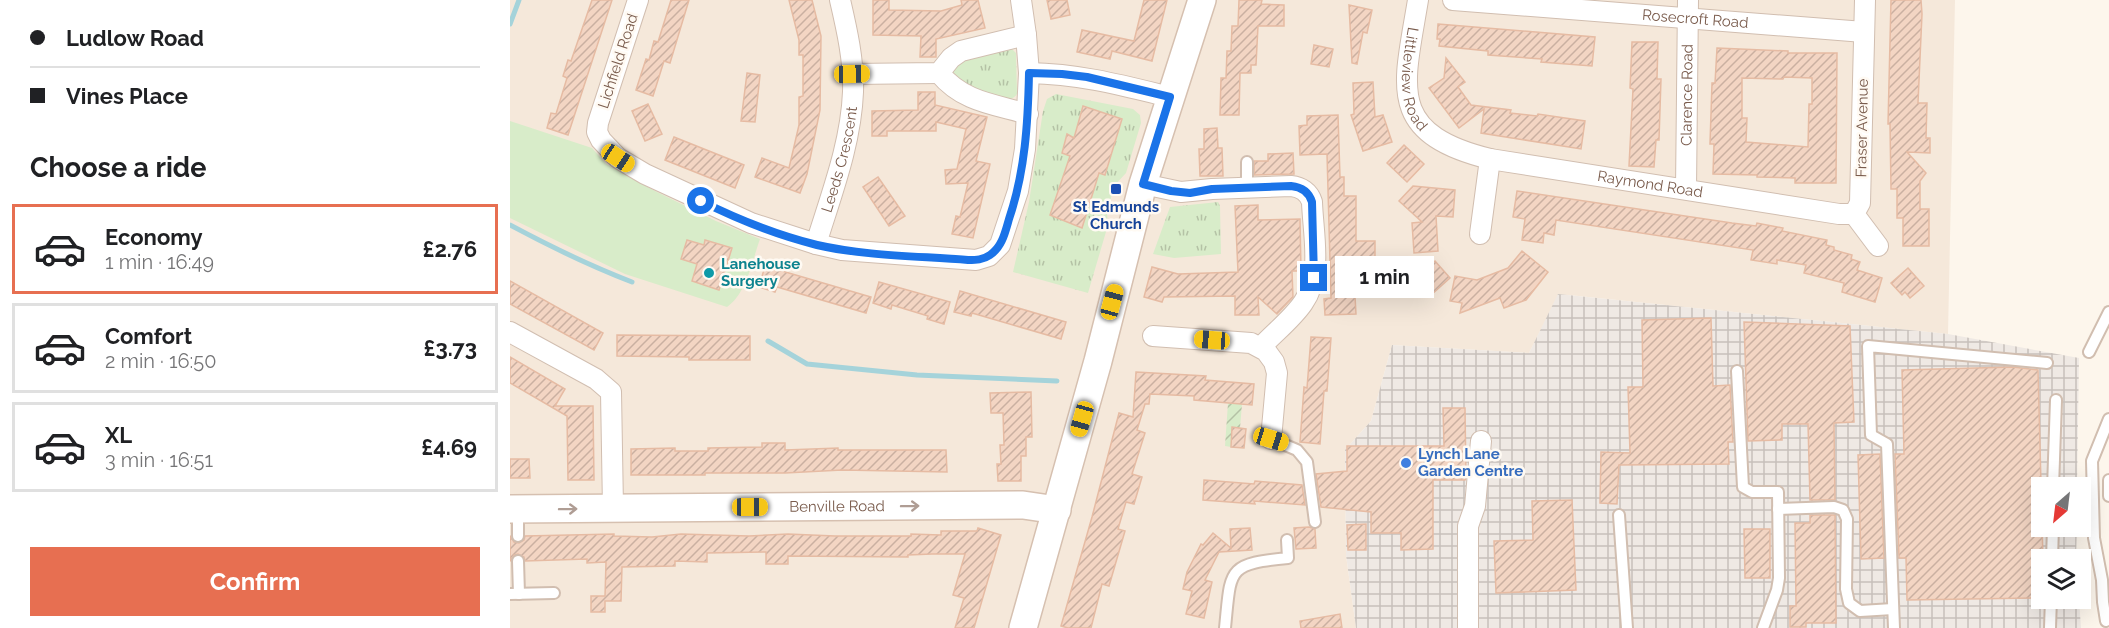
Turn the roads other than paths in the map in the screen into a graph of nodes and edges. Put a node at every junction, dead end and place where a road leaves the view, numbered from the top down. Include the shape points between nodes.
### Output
1 (638, 0) edge
2 (840, 0) edge
3 (1021, 0) edge
4 (1202, 0) edge
5 (1418, 0) edge
6 (1453, 0) edge
7 (1865, 0) edge
8 (1688, 9) edge
9 (1864, 32) junction
10 (1026, 35) junction
11 (939, 73) junction
12 (1029, 73) junction
13 (852, 74) junction
14 (1170, 97) junction
15 (1028, 114) junction
16 (1448, 146) joint
17 (1490, 159) junction
18 (1247, 162) dead end
19 (1143, 184) junction
20 (1247, 188) junction
21 (1686, 189) junction
22 (1854, 214) junction
23 (1480, 234) dead end
24 (816, 244) junction
25 (1878, 246) dead end
26 (2109, 312) edge
27 (510, 332) edge
28 (1152, 336) dead end
29 (1261, 347) junction
30 (2090, 352) dead end
31 (2048, 363) dead end
32 (1737, 371) dead end
33 (2056, 400) dead end
34 (2109, 419) edge
35 (1271, 439) joint
36 (1481, 441) dead end
37 (2054, 477) edge
38 (2109, 480) edge
39 (2109, 496) edge
40 (613, 508) junction
41 (514, 509) edge
42 (1778, 509) junction
43 (1057, 510) junction
44 (1619, 514) dead end
45 (1315, 522) dead end
46 (518, 536) dead end
47 (1287, 540) dead end
48 (518, 561) dead end
49 (514, 594) edge
50 (554, 594) dead end
51 (1893, 609) junction
52 (2051, 609) edge
53 (2106, 621) edge
54 (1023, 628) edge
55 (1225, 628) edge
56 (1468, 628) edge
57 (1627, 628) edge
58 (1763, 628) edge
59 (1894, 628) edge
60 (2050, 628) edge

1 - 24 street, Lichfield Road via 598,123 597,132 605,146 637,169 735,217
2 - 13 street, Leeds Crescent
3 - 10 street
4 - 14 main road
5 - 16 street, Littleview Road via 1406,71 1407,98 1424,128
6 - 8 street, Rosecroft Road
7 - 9 street, Fraser Avenue
8 - 9 street, Rosecroft Road
8 - 21 street, Clarence Road
9 - 22 street, Fraser Avenue via 1860,203
10 - 11 street via 961,51
10 - 12 street
11 - 13 street
11 - 15 street via 950,86 976,100
12 - 14 street via 1087,77
12 - 15 street
13 - 24 street, Leeds Crescent via 844,148
14 - 19 main road
15 - 24 street via 1018,191 1000,245 989,256 957,259
16 - 17 street, Raymond Road
17 - 21 street, Raymond Road
17 - 23 street
18 - 20 lane
19 - 20 street via 1181,192
19 - 43 main road
20 - 29 street via 1296,187 1308,194 1312,202 1312,285 1302,305
21 - 22 street, Raymond Road
22 - 25 street
26 - 30 lane
27 - 40 street via 596,379 611,392
28 - 29 street
29 - 35 street via 1272,358 1277,373
31 - 51 lane via 1868,346 1871,435 1887,444
32 - 42 lane via 1743,487 1752,492 1778,492
33 - 37 lane
34 - 53 lane via 2092,461 2094,538
35 - 45 lane via 1297,450 1307,462
36 - 56 street via 1475,506 1468,526
38 - 39 lane
41 -> 40 main road, Benville Road
40 -> 43 main road, Benville Road via 1023,505
41 - 46 lane
42 - 51 lane via 1834,507 1846,513 1849,603 1860,611
42 - 58 lane via 1779,578
43 - 54 main road
44 - 57 lane
47 - 55 lane via 1288,558 1254,561 1234,574
48 - 49 lane
49 - 50 lane
51 - 59 lane
52 - 60 lane

